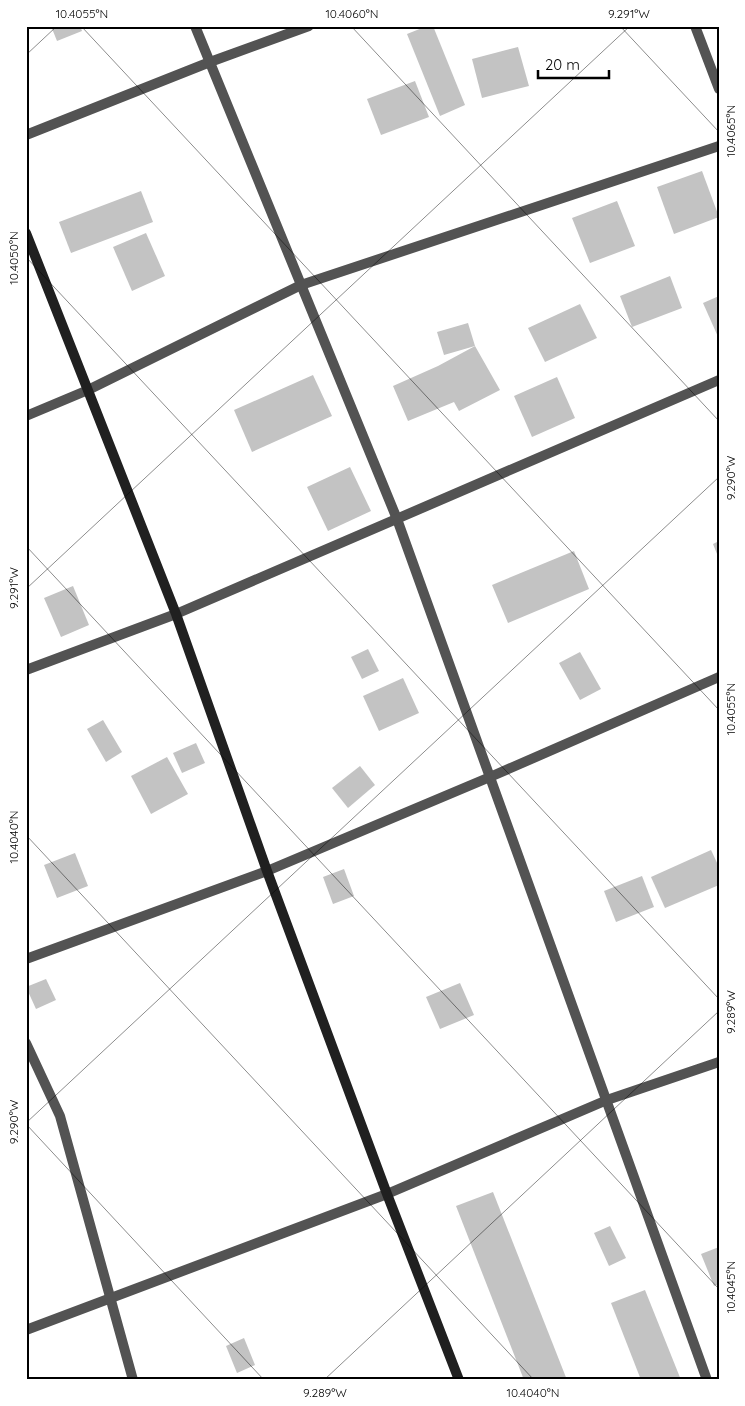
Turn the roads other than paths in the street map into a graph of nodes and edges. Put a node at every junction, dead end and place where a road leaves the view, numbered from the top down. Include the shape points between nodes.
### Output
1 (195, 26) edge
2 (309, 26) edge
3 (695, 26) edge
4 (210, 62) junction
5 (719, 89) edge
6 (26, 135) edge
7 (719, 146) edge
8 (26, 234) edge
9 (301, 286) junction
10 (719, 380) edge
11 (88, 390) junction
12 (26, 416) edge
13 (397, 519) junction
14 (176, 614) junction
15 (26, 670) edge
16 (719, 677) edge
17 (490, 777) junction
18 (267, 871) junction
19 (26, 959) edge
20 (26, 1043) edge
21 (719, 1062) edge
22 (607, 1100) junction
23 (387, 1194) junction
24 (110, 1298) junction
25 (26, 1330) edge
26 (133, 1380) edge
27 (459, 1380) edge
28 (707, 1380) edge

1 - 4 street
2 - 4 street
3 - 5 street
4 - 6 street
4 - 9 street
7 - 9 street
8 - 11 street
9 - 11 street
9 - 13 street
10 - 13 street
11 - 12 street
11 - 14 street
13 - 14 street
13 - 17 street
14 - 15 street
14 - 18 street
16 - 17 street
17 - 18 street
17 - 22 street
18 - 19 street
18 - 23 street
20 - 24 street via 60,1116
21 - 22 street
22 - 23 street
22 - 28 street
23 - 24 street
23 - 27 street
24 - 25 street
24 - 26 street

